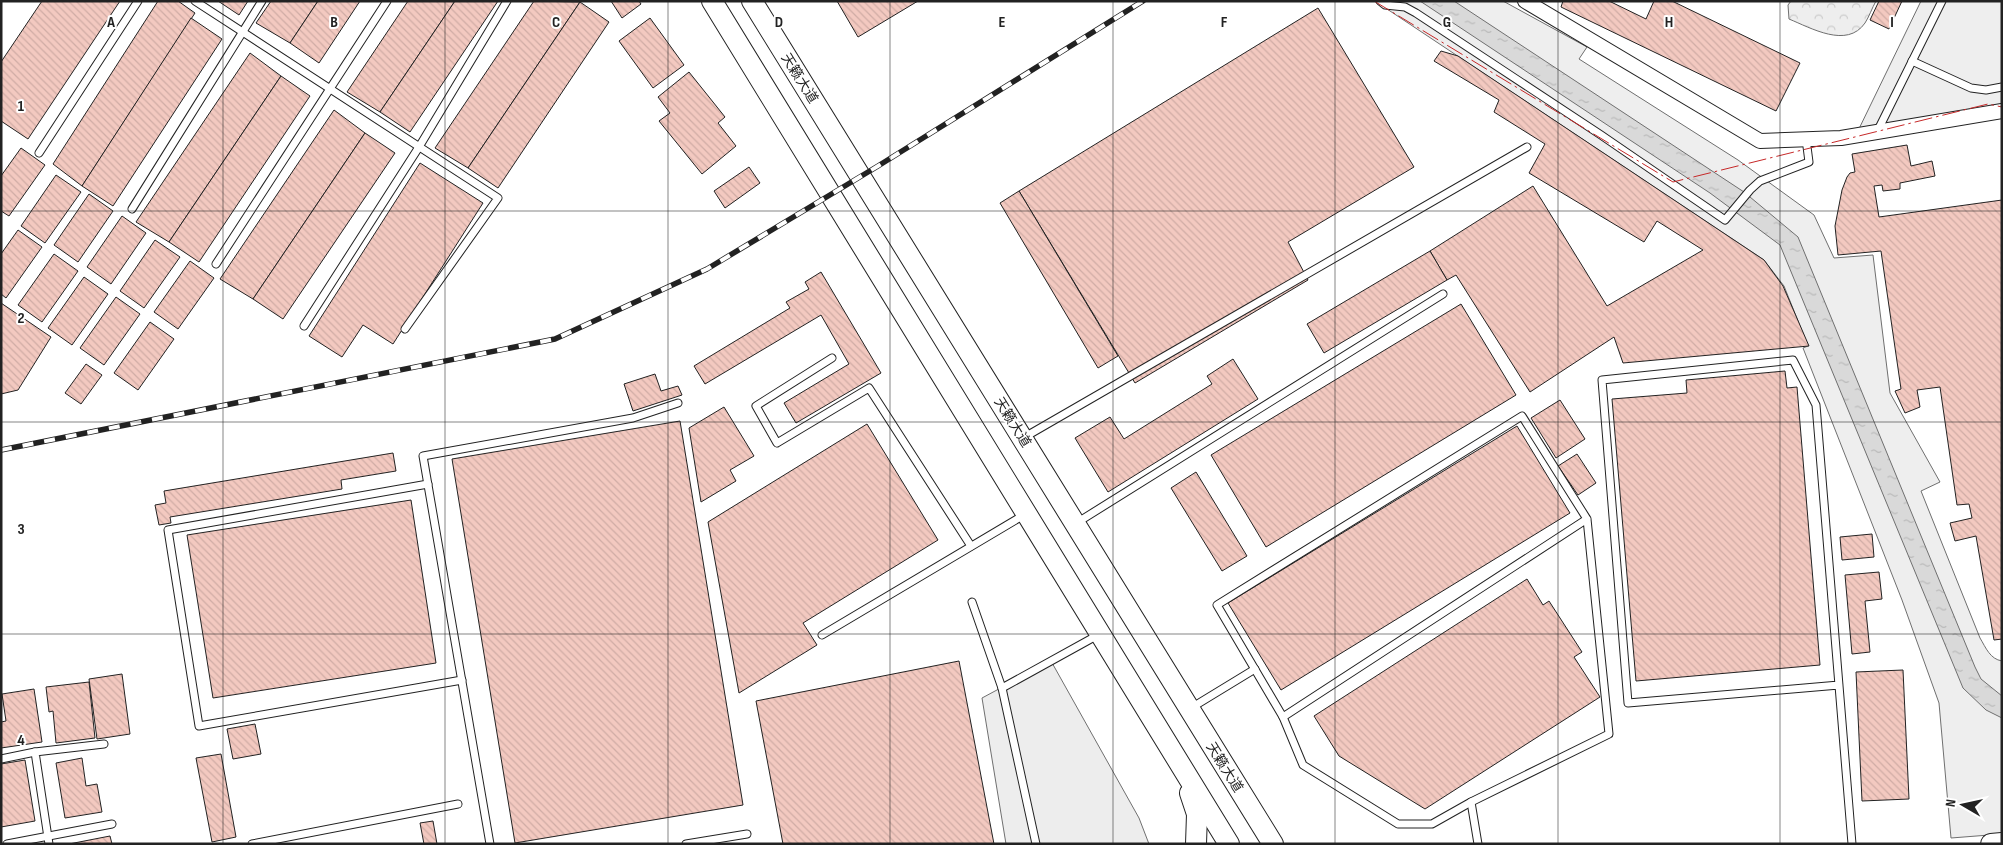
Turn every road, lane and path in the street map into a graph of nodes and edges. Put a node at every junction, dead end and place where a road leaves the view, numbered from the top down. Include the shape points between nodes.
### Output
1 (138, 1) edge
2 (194, 1) edge
3 (262, 1) edge
4 (387, 1) edge
5 (507, 1) edge
6 (712, 1) edge
7 (752, 1) edge
8 (1380, 1) edge
9 (1525, 1) edge
10 (1942, 1) edge
11 (242, 32) junction
12 (1912, 61) junction
13 (2002, 87) edge
14 (331, 90) junction
15 (2002, 111) edge
16 (1877, 132) junction
17 (1806, 139) junction
18 (419, 147) junction
19 (1527, 147) dead end
20 (39, 153) dead end
21 (132, 210) dead end
22 (216, 264) dead end
23 (1444, 294) dead end
24 (304, 326) dead end
25 (405, 329) dead end
26 (832, 358) dead end
27 (678, 403) dead end
28 (1023, 439) junction
29 (428, 484) junction
30 (1026, 514) junction
31 (1587, 519) junction
32 (1075, 524) junction
33 (971, 546) junction
34 (972, 602) dead end
35 (1100, 634) junction
36 (822, 635) dead end
37 (1255, 669) junction
38 (462, 680) junction
39 (1839, 684) junction
40 (1002, 688) junction
41 (1189, 709) junction
42 (1283, 717) junction
43 (104, 744) dead end
44 (35, 752) junction
45 (1, 759) edge
46 (1180, 762) junction
47 (1471, 802) junction
48 (458, 804) dead end
49 (112, 824) dead end
50 (747, 834) dead end
51 (48, 840) edge
52 (1273, 843) edge
53 (2002, 843) edge
54 (7, 844) edge
55 (252, 844) edge
56 (490, 844) edge
57 (686, 844) edge
58 (1036, 844) edge
59 (1196, 844) edge
60 (1229, 844) edge
61 (1478, 844) edge
62 (1852, 844) edge
63 (1991, 844) edge

1 - 20 lane
2 - 11 lane
3 - 11 lane
4 - 14 lane
5 - 18 lane
6 - 30 main road
7 - 28 main road, 天籁大道
8 - 17 lane via 1416,13 1724,220 1760,180 1809,162
9 - 17 street via 1760,141
10 - 12 lane
11 - 14 lane
11 - 21 lane
12 - 13 lane via 1971,88
12 - 16 lane
14 - 18 lane
14 - 22 lane
15 - 16 street
16 - 17 street
18 - 24 lane
18 - 25 lane via 498,198
19 - 28 lane
23 - 32 lane
26 - 33 lane via 756,406 777,443 869,388
27 - 29 lane via 632,418 423,456
28 - 32 main road, 天籁大道
29 - 38 lane
29 - 38 lane via 168,530 199,726
30 - 33 lane
30 - 35 main road
31 - 37 lane via 1522,416 1217,605
31 - 42 lane
31 - 47 lane via 1609,734
32 - 41 main road, 天籁大道
33 - 36 lane
34 - 40 lane
35 - 40 lane
35 - 46 main road
37 - 41 lane
37 - 42 lane
38 - 56 lane
39 - 39 lane via 1816,405 1793,360 1602,380 1628,703
39 - 62 lane
40 - 58 lane
41 - 52 main road, 天籁大道
42 - 47 lane via 1303,764 1398,824 1432,824
43 - 44 lane
44 - 45 lane
44 - 51 lane
46 - 59 main road via 1197,814
46 - 60 main road
47 - 61 lane
48 - 55 lane
49 - 51 lane
50 - 57 lane
51 - 54 lane
53 - 63 main road

